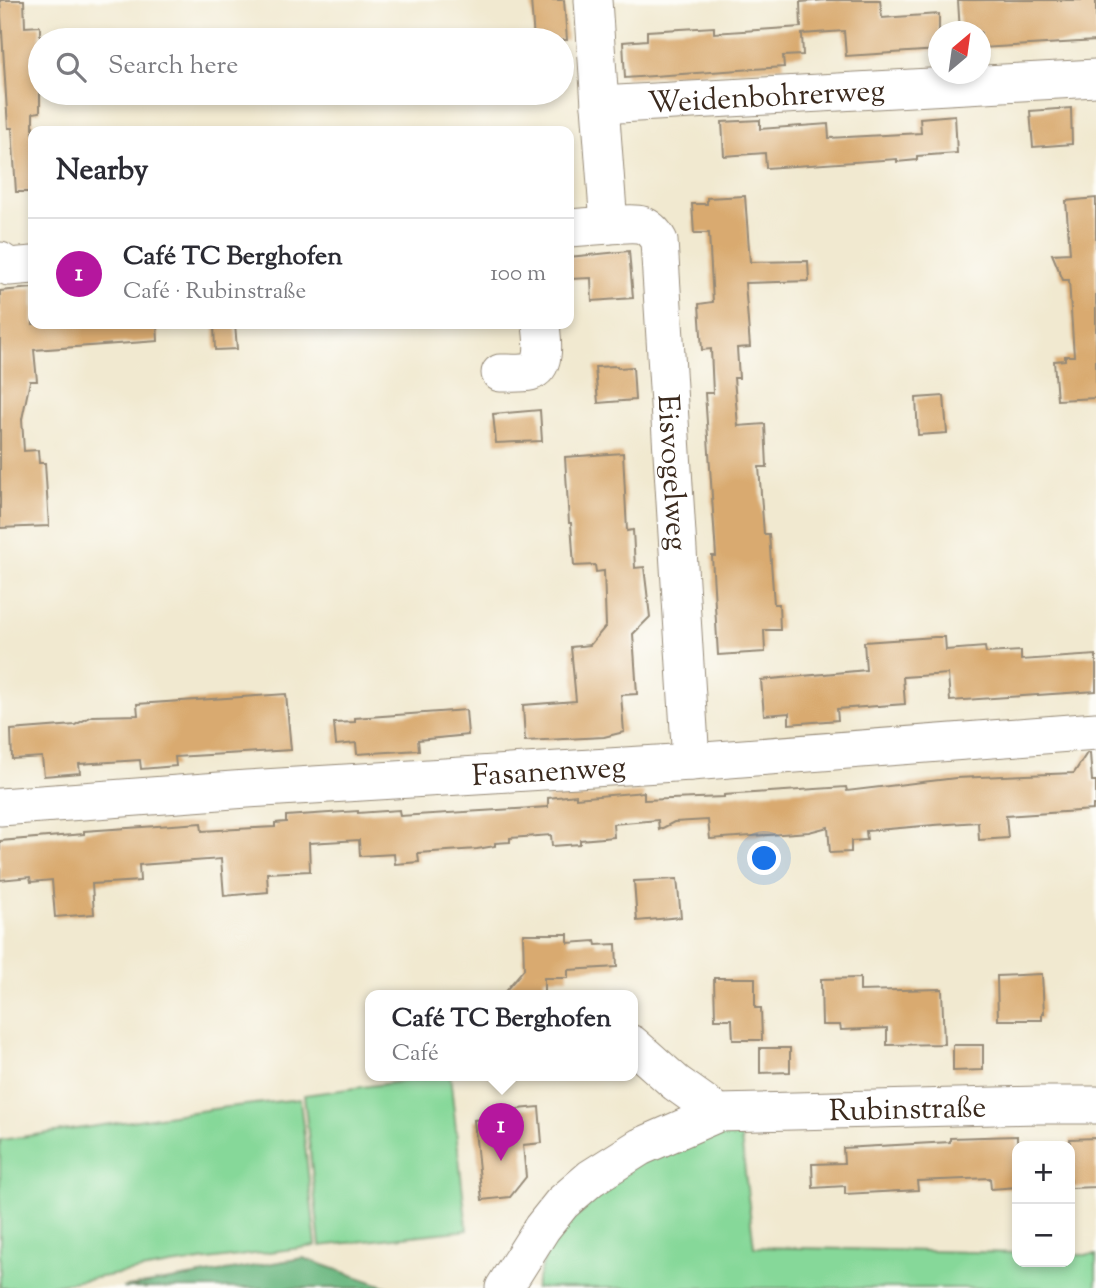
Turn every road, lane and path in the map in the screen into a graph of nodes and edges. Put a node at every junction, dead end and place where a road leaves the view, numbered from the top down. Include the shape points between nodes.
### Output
1 (593, 0) edge
2 (1096, 78) edge
3 (600, 105) junction
4 (609, 225) junction
5 (574, 228) edge
6 (0, 261) edge
7 (28, 265) edge
8 (541, 329) edge
9 (500, 373) dead end
10 (1096, 731) edge
11 (691, 762) junction
12 (0, 807) edge
13 (638, 1049) edge
14 (1096, 1105) edge
15 (718, 1113) junction
16 (504, 1288) edge

1 - 3 street
2 - 3 street, Weidenbohrerweg
3 - 4 street
4 - 5 street
4 - 11 street, Eisvogelweg via 643,224 659,241
6 - 7 street via 9,267
8 - 9 street via 543,352 536,368
10 - 11 street, Fasanenweg
11 - 12 street, Fasanenweg
13 - 15 street
14 - 15 street, Rubinstraße
15 - 16 street, Rubinstraße via 640,1147 591,1178 542,1228

